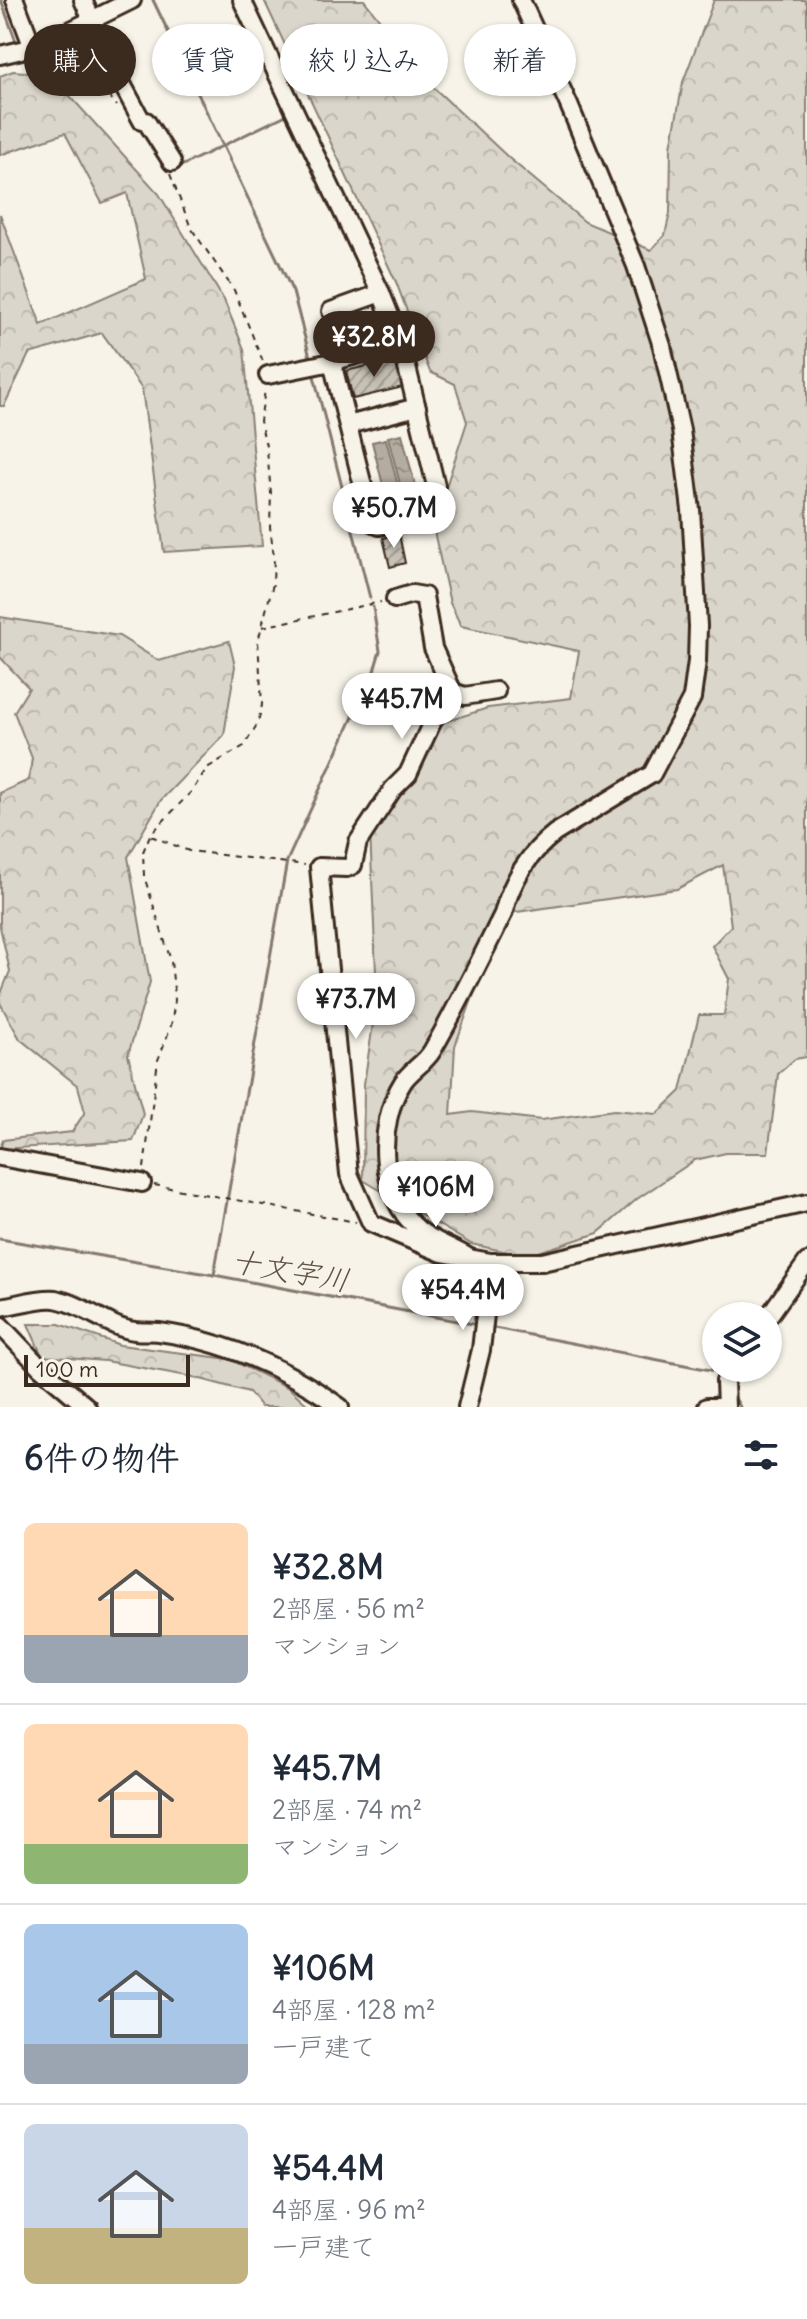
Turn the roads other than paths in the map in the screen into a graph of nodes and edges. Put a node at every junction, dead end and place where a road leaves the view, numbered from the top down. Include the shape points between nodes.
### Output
1 (18, 0) edge
2 (83, 0) edge
3 (132, 0) edge
4 (242, 0) edge
5 (521, 0) edge
6 (90, 20) junction
7 (27, 24) edge
8 (81, 24) edge
9 (24, 47) edge
10 (0, 55) edge
11 (170, 167) road end
12 (381, 293) junction
13 (331, 311) dead end
14 (401, 343) junction
15 (332, 362) junction
16 (268, 375) road end
17 (417, 407) junction
18 (348, 425) junction
19 (395, 599) road end
20 (496, 691) dead end
21 (453, 692) junction
22 (0, 1157) edge
23 (142, 1183) road end
24 (807, 1203) edge
25 (468, 1257) junction
26 (491, 1262) junction
27 (807, 1262) edge
28 (779, 1302) edge
29 (0, 1307) edge
30 (0, 1325) edge
31 (725, 1382) edge
32 (87, 1407) edge
33 (340, 1407) edge
34 (467, 1407) edge
35 (707, 1407) edge
36 (726, 1407) edge

1 - 7 street
2 - 6 street
3 - 6 street
4 - 12 street
5 - 25 street via 636,266 662,346 681,430 691,510 697,661 692,698 652,774 540,844 428,1058 404,1080 393,1102 384,1145 394,1193 419,1230
6 - 8 street
6 - 11 street
9 - 10 street
12 - 13 street
12 - 14 street
14 - 15 street
14 - 17 street
15 - 16 street
15 - 18 street
17 - 18 street
17 - 18 street via 436,486 417,518 379,526 372,522
19 - 21 street via 424,596 433,648
20 - 21 street via 465,696
21 - 25 street via 435,716 408,774 358,842 353,865 319,867 349,1174 371,1223 442,1253
22 - 23 street
24 - 26 street via 542,1262
25 - 26 street
26 - 34 street via 481,1350
27 - 28 street
29 - 33 street via 51,1298 133,1331 206,1343 286,1372
30 - 32 street
31 - 36 street
35 - 36 street

